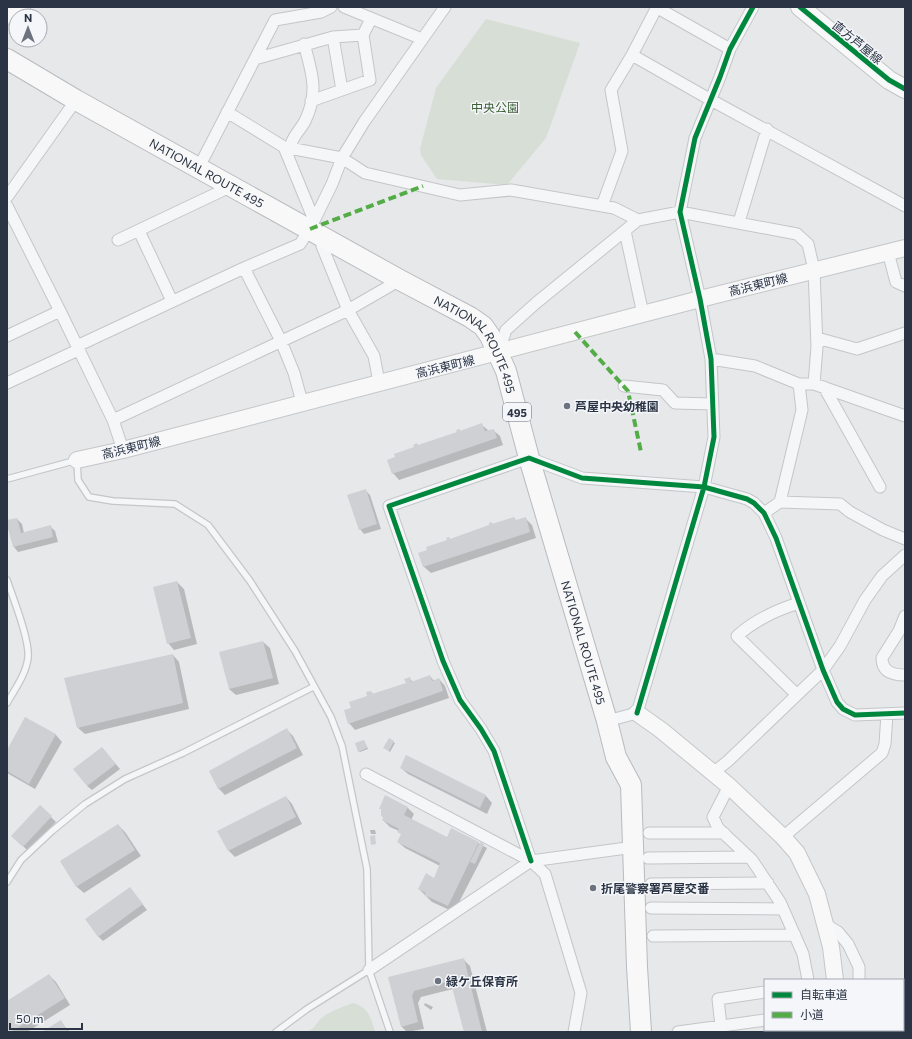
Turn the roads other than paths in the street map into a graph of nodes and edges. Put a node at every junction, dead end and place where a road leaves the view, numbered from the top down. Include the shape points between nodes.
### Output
1 (22, 7) edge
2 (331, 7) edge
3 (344, 7) edge
4 (445, 7) edge
5 (657, 7) edge
6 (753, 7) edge
7 (800, 7) edge
8 (7, 16) edge
9 (371, 19) junction
10 (363, 35) junction
11 (333, 37) junction
12 (422, 39) junction
13 (304, 44) junction
14 (730, 49) junction
15 (632, 54) junction
16 (255, 58) junction
17 (7, 59) edge
18 (905, 89) edge
19 (342, 90) junction
20 (76, 100) junction
21 (711, 100) junction
22 (311, 101) junction
23 (227, 112) junction
24 (767, 129) junction
25 (287, 148) junction
26 (342, 158) junction
27 (199, 167) junction
28 (232, 186) junction
29 (7, 197) edge
30 (7, 206) edge
31 (602, 206) junction
32 (905, 206) edge
33 (680, 212) junction
34 (638, 220) junction
35 (739, 222) junction
36 (317, 229) junction
37 (139, 231) junction
38 (625, 231) junction
39 (118, 240) dead end
40 (905, 248) edge
41 (888, 252) junction
42 (244, 268) junction
43 (814, 270) junction
44 (400, 280) junction
45 (905, 286) edge
46 (700, 299) junction
47 (172, 301) junction
48 (348, 310) junction
49 (60, 311) junction
50 (643, 314) junction
51 (905, 333) edge
52 (7, 336) edge
53 (817, 338) junction
54 (281, 341) junction
55 (77, 348) junction
56 (498, 353) junction
57 (711, 359) junction
58 (379, 382) junction
59 (7, 383) edge
60 (799, 384) junction
61 (624, 386) dead end
62 (819, 386) junction
63 (302, 402) junction
64 (713, 404) junction
65 (905, 416) edge
66 (112, 420) junction
67 (123, 450) junction
68 (529, 458) junction
69 (77, 460) junction
70 (7, 479) edge
71 (704, 487) junction
72 (880, 487) dead end
73 (780, 502) junction
74 (764, 513) junction
75 (905, 539) edge
76 (905, 555) edge
77 (7, 580) edge
78 (799, 603) junction
79 (905, 616) edge
80 (823, 670) junction
81 (905, 675) edge
82 (313, 687) junction
83 (797, 695) junction
84 (7, 703) edge
85 (637, 713) junction
86 (905, 713) edge
87 (887, 714) junction
88 (607, 721) junction
89 (713, 773) junction
90 (366, 774) dead end
91 (729, 786) junction
92 (649, 833) dead end
93 (724, 833) junction
94 (783, 837) junction
95 (641, 853) junction
96 (749, 857) junction
97 (531, 861) junction
98 (7, 882) edge
99 (651, 884) dead end
100 (768, 884) junction
101 (651, 908) dead end
102 (783, 909) junction
103 (825, 924) junction
104 (795, 935) junction
105 (653, 936) dead end
106 (369, 970) junction
107 (808, 979) edge
108 (835, 979) edge
109 (859, 979) edge
110 (764, 992) edge
111 (764, 1020) edge
112 (721, 1026) junction
113 (276, 1032) edge
114 (390, 1032) edge
115 (574, 1032) edge
116 (642, 1032) edge
117 (678, 1032) edge

1 - 8 main road
2 - 16 street via 322,12 275,20
3 - 9 street
4 - 12 street
5 - 14 street
5 - 15 street
6 - 14 street
7 - 18 main road, 直方芦屋線 via 889,80
9 - 10 street
9 - 12 street
10 - 11 street
10 - 19 street via 370,80
11 - 13 street
11 - 19 street
12 - 26 street
13 - 16 street
13 - 22 street via 313,77
14 - 21 street
15 - 21 street
15 - 31 street via 611,90 622,151
16 - 23 street
17 - 20 highway, NATIONAL ROUTE 495 / 495
19 - 22 street
20 - 27 highway, NATIONAL ROUTE 495 / 495
20 - 29 street
21 - 24 street
21 - 33 street via 695,138
22 - 25 street via 304,121
23 - 25 street
23 - 27 street
24 - 32 street
24 - 35 street
25 - 26 street
25 - 36 street
26 - 31 street via 365,173 460,195 511,190
26 - 36 street
27 - 28 highway, NATIONAL ROUTE 495 / 495
28 - 36 highway, NATIONAL ROUTE 495 / 495
28 - 37 street
30 - 49 street
31 - 34 street via 614,208
33 - 34 street
33 - 35 street
33 - 46 street
34 - 38 street
35 - 43 street via 797,234 808,244
36 - 42 street via 300,244
36 - 44 highway, NATIONAL ROUTE 495 / 495
36 - 48 street
37 - 39 street
37 - 47 street
38 - 50 street
38 - 56 street via 506,330
40 - 41 main road, 高浜東町線
41 - 43 main road, 高浜東町線
41 - 45 street via 896,282
42 - 47 street
42 - 54 street
43 - 46 main road, 高浜東町線
43 - 53 street
44 - 48 street
44 - 56 highway, NATIONAL ROUTE 495 / 495 via 483,326
46 - 50 main road, 高浜東町線
46 - 57 street
47 - 55 street
48 - 54 street
48 - 58 street via 374,356
49 - 52 street
49 - 55 street
50 - 56 main road, 高浜東町線
51 - 53 street via 857,349
53 - 62 street
54 - 63 street
54 - 66 street
55 - 59 street
55 - 66 street
56 - 58 main road, 高浜東町線
56 - 68 highway, NATIONAL ROUTE 495 / 495 via 506,371
57 - 60 street via 755,366
57 - 64 street
58 - 63 main road, 高浜東町線
60 - 62 street
60 - 73 street via 802,410
61 - 64 street via 663,390 675,403
62 - 65 street
62 - 72 street
63 - 67 main road, 高浜東町線
64 - 71 street via 714,436
66 - 67 street
67 - 69 main road, 高浜東町線
68 - 71 street via 582,478
68 - 88 highway, NATIONAL ROUTE 495 / 495
68 - 97 street via 389,506 443,662 460,700 494,751
69 - 70 lane
69 - 82 lane via 78,480 89,497 175,504 208,525 250,581 295,651
71 - 74 street via 747,499
71 - 85 street
73 - 74 street
73 - 75 street via 840,504 883,530
74 - 78 street via 776,538
76 - 80 street via 882,576
77 - 84 lane via 27,642 28,658 21,680
78 - 80 street
78 - 83 street via 778,610 749,626 737,636
79 - 81 street via 882,658 882,663 886,671 895,675
80 - 83 street
80 - 87 street via 837,702 843,709 855,715
82 - 98 lane via 183,753 125,779 85,804 21,860
82 - 106 lane via 330,717 342,746 364,853 367,869
83 - 89 street
85 - 88 street
85 - 89 main road
86 - 87 street
87 - 94 street via 882,753
88 - 95 highway, NATIONAL ROUTE 495 / 495 via 616,757 631,785
89 - 91 main road
90 - 97 street
91 - 93 street via 713,817 718,828
91 - 94 main road
92 - 93 street
93 - 96 street
94 - 103 main road via 798,853 817,894
95 - 96 street
95 - 97 street
95 - 116 highway, NATIONAL ROUTE 495 / 495 via 637,967
96 - 100 street
97 - 106 street
97 - 115 street via 545,874 581,993
99 - 100 street
100 - 102 street
101 - 102 street
102 - 104 street
103 - 108 main road via 831,946
103 - 109 street via 838,932 848,944 859,967
104 - 105 street
104 - 107 street
106 - 113 lane
106 - 114 lane
110 - 112 street via 718,999
111 - 112 street
112 - 117 street

